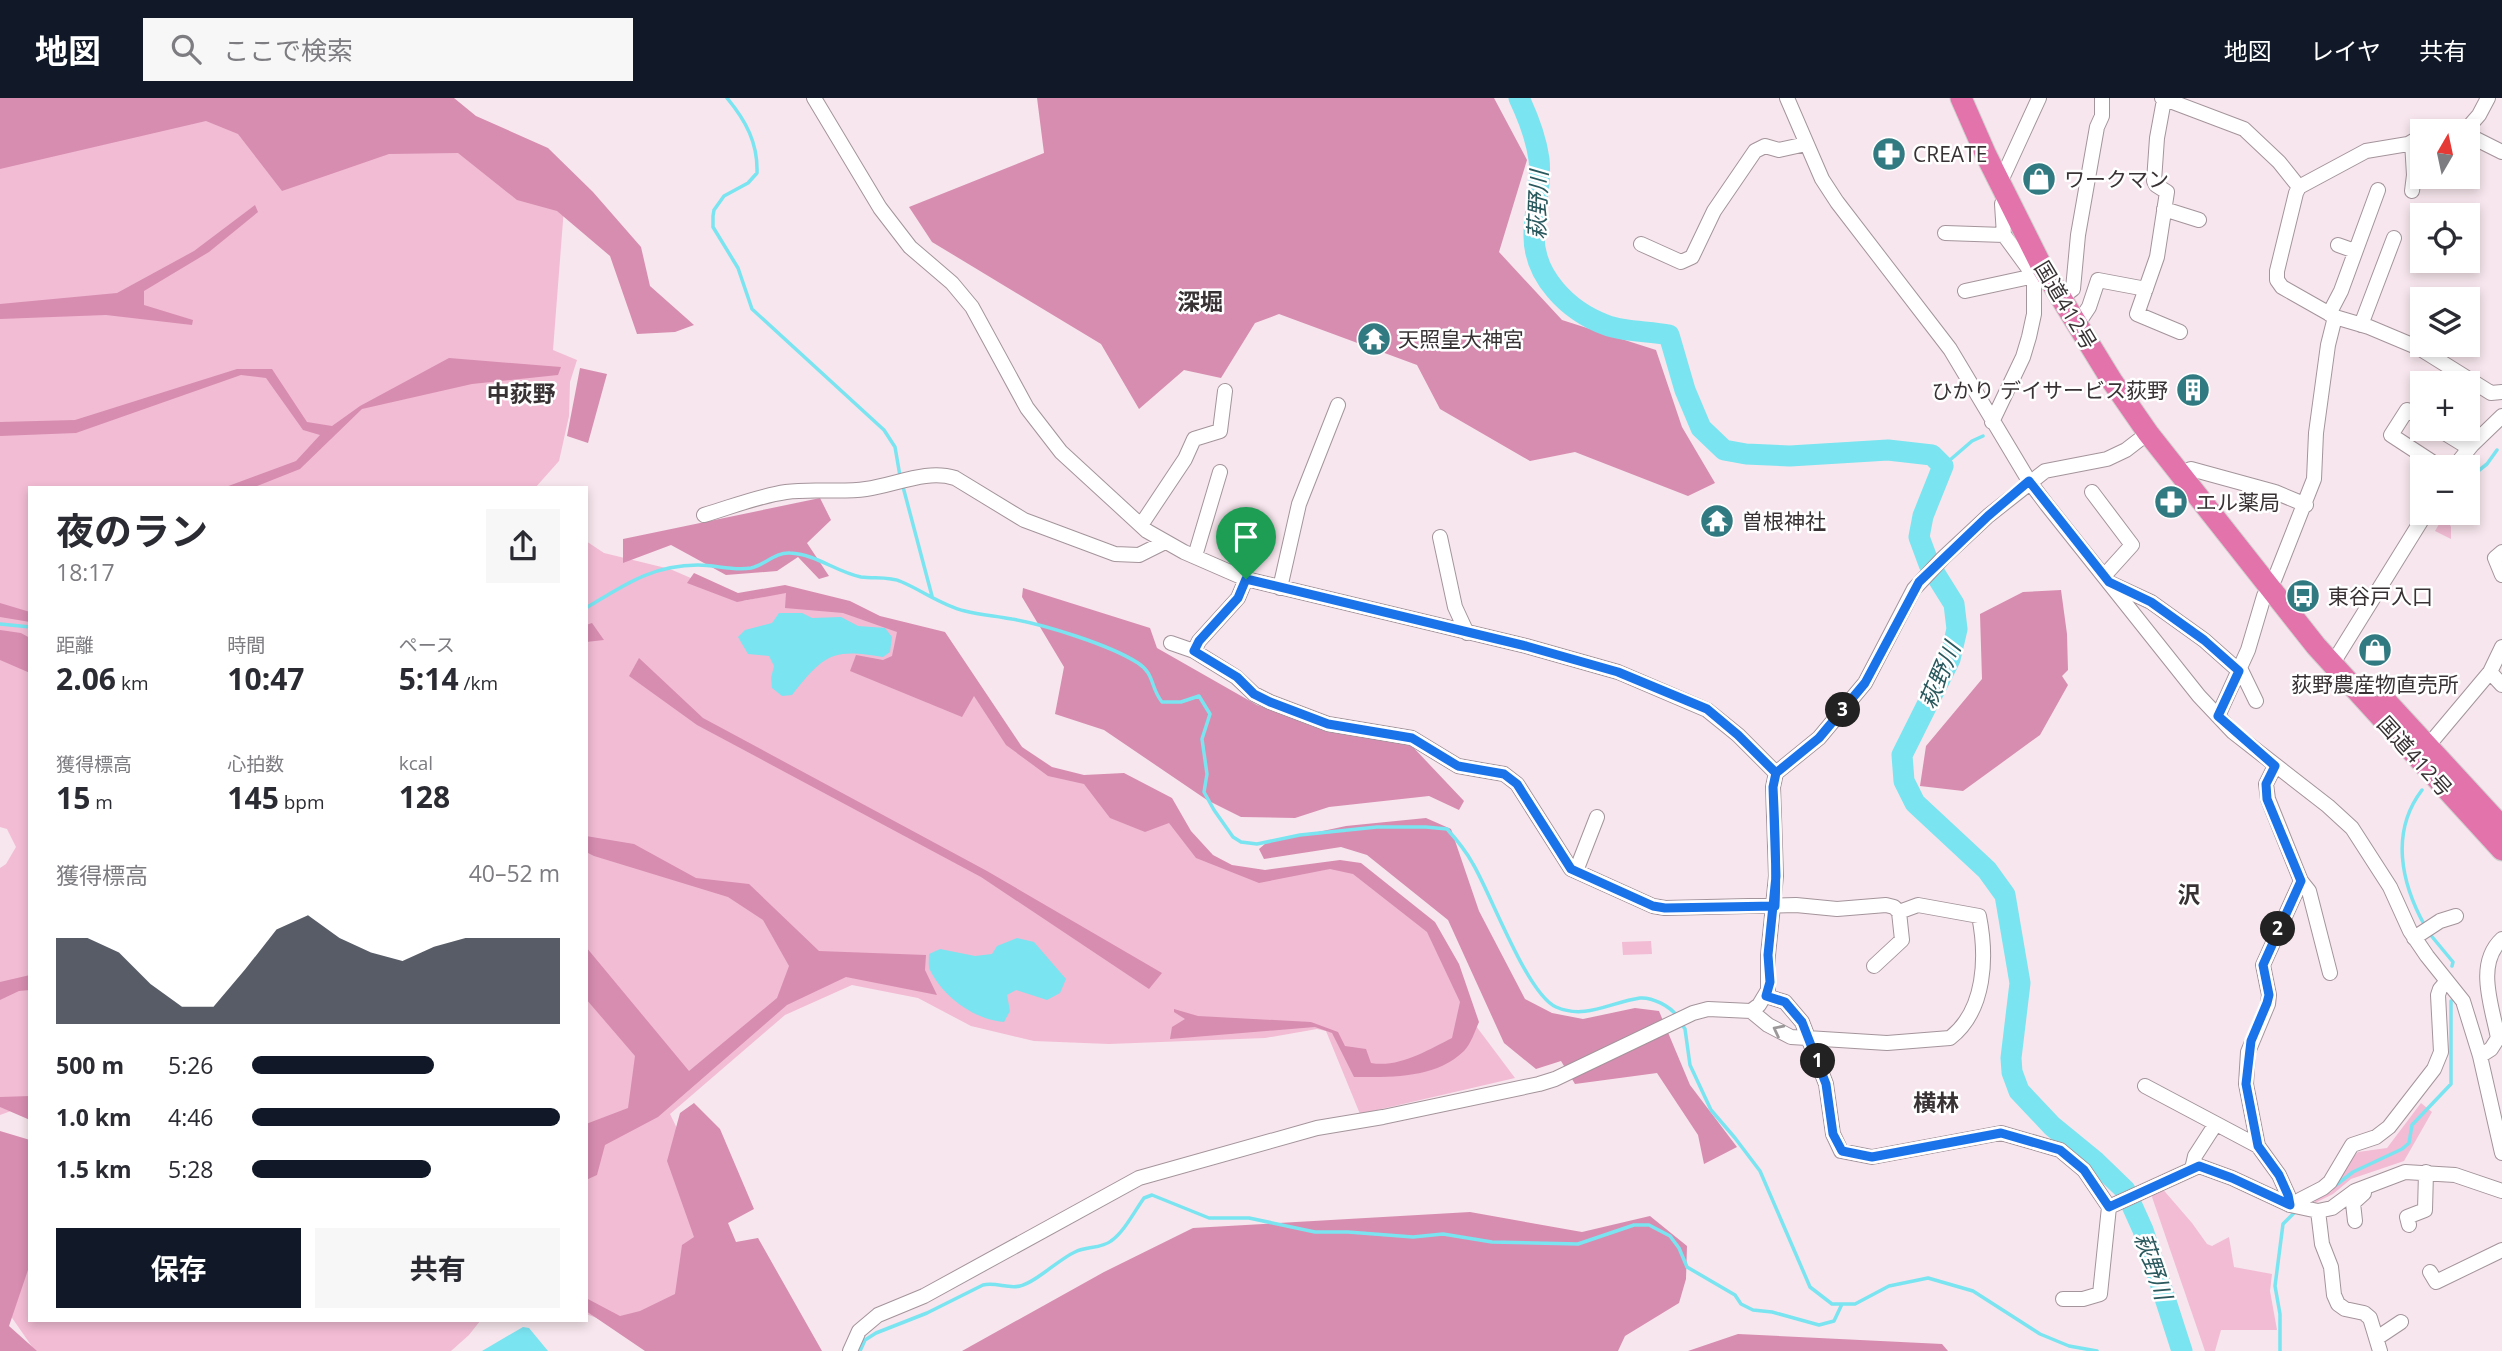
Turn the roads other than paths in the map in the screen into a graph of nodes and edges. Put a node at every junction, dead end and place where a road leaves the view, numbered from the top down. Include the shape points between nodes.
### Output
1 (814, 98) edge
2 (1787, 98) edge
3 (1961, 98) edge
4 (2039, 98) edge
5 (2102, 98) edge
6 (2488, 98) edge
7 (2163, 99) edge
8 (2476, 119) edge
9 (2480, 140) edge
10 (2410, 141) edge
11 (1806, 144) junction
12 (2502, 152) edge
13 (2299, 187) junction
14 (2378, 190) dead end
15 (2004, 191) junction
16 (2164, 209) junction
17 (2199, 220) dead end
18 (1945, 233) dead end
19 (2004, 235) junction
20 (2394, 237) dead end
21 (1641, 244) dead end
22 (2338, 245) dead end
23 (2355, 251) junction
24 (2038, 272) junction
25 (2146, 289) junction
26 (1965, 291) dead end
27 (2061, 299) junction
28 (2332, 315) junction
29 (2077, 325) junction
30 (2361, 325) junction
31 (2180, 332) dead end
32 (1225, 391) dead end
33 (2502, 391) edge
34 (1338, 405) dead end
35 (2410, 412) edge
36 (2502, 416) edge
37 (1992, 422) junction
38 (2148, 433) junction
39 (2458, 441) edge
40 (2469, 448) junction
41 (2422, 455) edge
42 (2463, 455) edge
43 (1220, 472) dead end
44 (2179, 474) junction
45 (2029, 481) junction
46 (2092, 492) dead end
47 (2305, 505) junction
48 (704, 515) dead end
49 (1141, 525) junction
50 (2418, 525) edge
51 (1440, 537) dead end
52 (1165, 542) junction
53 (2502, 552) edge
54 (1195, 556) junction
55 (2502, 575) edge
56 (1246, 579) junction
57 (2107, 579) junction
58 (1280, 588) junction
59 (2273, 590) junction
60 (1467, 634) junction
61 (1171, 643) dead end
62 (2502, 647) edge
63 (1194, 651) junction
64 (2336, 657) junction
65 (2240, 669) junction
66 (2490, 672) junction
67 (2502, 685) edge
68 (2256, 701) dead end
69 (2218, 716) junction
70 (2427, 747) junction
71 (2275, 766) junction
72 (1776, 773) junction
73 (1597, 817) dead end
74 (2502, 827) edge
75 (2502, 850) edge
76 (1576, 872) junction
77 (2301, 881) junction
78 (1775, 906) junction
79 (1899, 912) junction
80 (2456, 916) dead end
81 (2414, 938) junction
82 (2502, 939) edge
83 (1874, 966) dead end
84 (2330, 973) dead end
85 (2447, 981) junction
86 (1766, 996) junction
87 (1751, 1011) junction
88 (2499, 1022) edge
89 (1809, 1039) junction
90 (2480, 1056) junction
91 (2145, 1086) dead end
92 (2215, 1125) junction
93 (2258, 1146) junction
94 (2502, 1153) edge
95 (2192, 1169) junction
96 (2426, 1172) junction
97 (2370, 1185) junction
98 (2502, 1191) edge
99 (2113, 1205) junction
100 (2295, 1206) junction
101 (2318, 1211) junction
102 (2407, 1217) dead end
103 (2355, 1221) dead end
104 (2502, 1251) edge
105 (2436, 1281) dead end
106 (2063, 1299) dead end
107 (2401, 1322) dead end
108 (2379, 1345) edge
109 (850, 1351) edge

1 - 49 street via 880,208 910,247 965,296 1027,408 1061,452
2 - 11 street
3 - 15 highway, 国道412号
4 - 15 street
5 - 27 street via 2073,289
6 - 8 street
7 - 13 street via 2244,129
7 - 16 street via 2154,181 2167,192
9 - 12 street
10 - 13 street via 2366,151
11 - 21 street via 1779,150 1765,146 1755,151 1714,211 1692,257 1681,262
11 - 37 street via 1837,202 1950,349
13 - 28 street via 2277,280
14 - 23 street
15 - 19 street
15 - 24 highway, 国道412号
16 - 17 street
16 - 25 street via 2157,257
18 - 19 street
19 - 24 street
20 - 30 street
22 - 23 street
23 - 28 street
24 - 26 street
24 - 27 highway, 国道412号
24 - 37 street via 2024,357
25 - 29 street via 2098,280
25 - 31 street via 2136,317
27 - 29 highway, 国道412号
28 - 30 street
28 - 47 street via 2314,479
29 - 38 highway, 国道412号
30 - 33 street via 2419,348 2491,393
32 - 49 street via 1220,430 1194,439
34 - 58 street via 1299,504
35 - 41 street via 2391,435
36 - 40 street
37 - 45 street
38 - 44 highway, 国道412号
38 - 45 street via 2086,470 2057,467
39 - 40 street
40 - 42 street
43 - 54 street
44 - 47 street via 2191,469
44 - 59 highway, 国道412号
45 - 57 street
45 - 72 street via 1925,576 1865,683 1819,738
46 - 57 street via 2132,545
47 - 59 street
48 - 52 street via 788,491 866,489 943,474 1024,520 1115,554 1139,555
49 - 52 street
50 - 64 street
51 - 60 street via 1455,607
52 - 54 street
53 - 55 street via 2496,558
54 - 56 street
56 - 58 street
56 - 63 street via 1238,598
57 - 65 street via 2151,602
57 - 69 street
58 - 60 street
59 - 64 highway, 国道412号
59 - 65 street
60 - 72 street via 1618,672 1707,709
61 - 63 street
62 - 66 street
63 - 76 street via 1270,702 1328,724 1412,738 1458,766 1511,778
64 - 70 highway, 国道412号
64 - 75 highway, 国道412号
65 - 68 street
65 - 69 street
66 - 67 street
66 - 70 street
69 - 71 street
70 - 74 highway, 国道412号
71 - 77 street via 2266,784 2271,820
71 - 81 street via 2352,828 2390,887
72 - 78 street
73 - 76 street
76 - 78 street via 1653,906
77 - 84 street via 2322,919
77 - 93 street via 2263,965 2269,995 2248,1052 2246,1084
78 - 79 street via 1837,909 1886,905
78 - 86 street
79 - 83 street via 1902,940
79 - 89 street via 1917,905 1979,916 1984,946 1978,1000 1954,1034 1943,1040 1887,1043
80 - 81 street
81 - 85 street
82 - 88 street via 2493,947 2486,971
85 - 90 street via 2463,1001
85 - 100 street via 2438,995 2441,1052 2434,1069 2389,1127 2352,1145 2330,1182
86 - 87 street
86 - 89 street via 1785,1002 1798,1015
89 -> 87 street via 1791,1037
87 - 109 street via 1708,1009 1539,1084 1317,1128 1139,1178 924,1296 878,1315 859,1331
88 - 90 street via 2498,1038
89 - 99 street via 1826,1084 1833,1134 1842,1151 1872,1157 2001,1133 2060,1150
90 - 94 street
91 - 92 street
92 - 93 street
92 - 95 street
93 - 100 street
95 - 99 street
95 - 100 street via 2199,1166
96 - 97 street via 2406,1172
96 - 98 street via 2455,1175
96 - 102 street via 2425,1210
97 - 101 street via 2332,1208
97 - 103 street via 2353,1203
99 - 106 street via 2100,1294
100 - 101 street
101 - 108 street via 2337,1304 2370,1318
104 - 105 street
107 - 108 street

